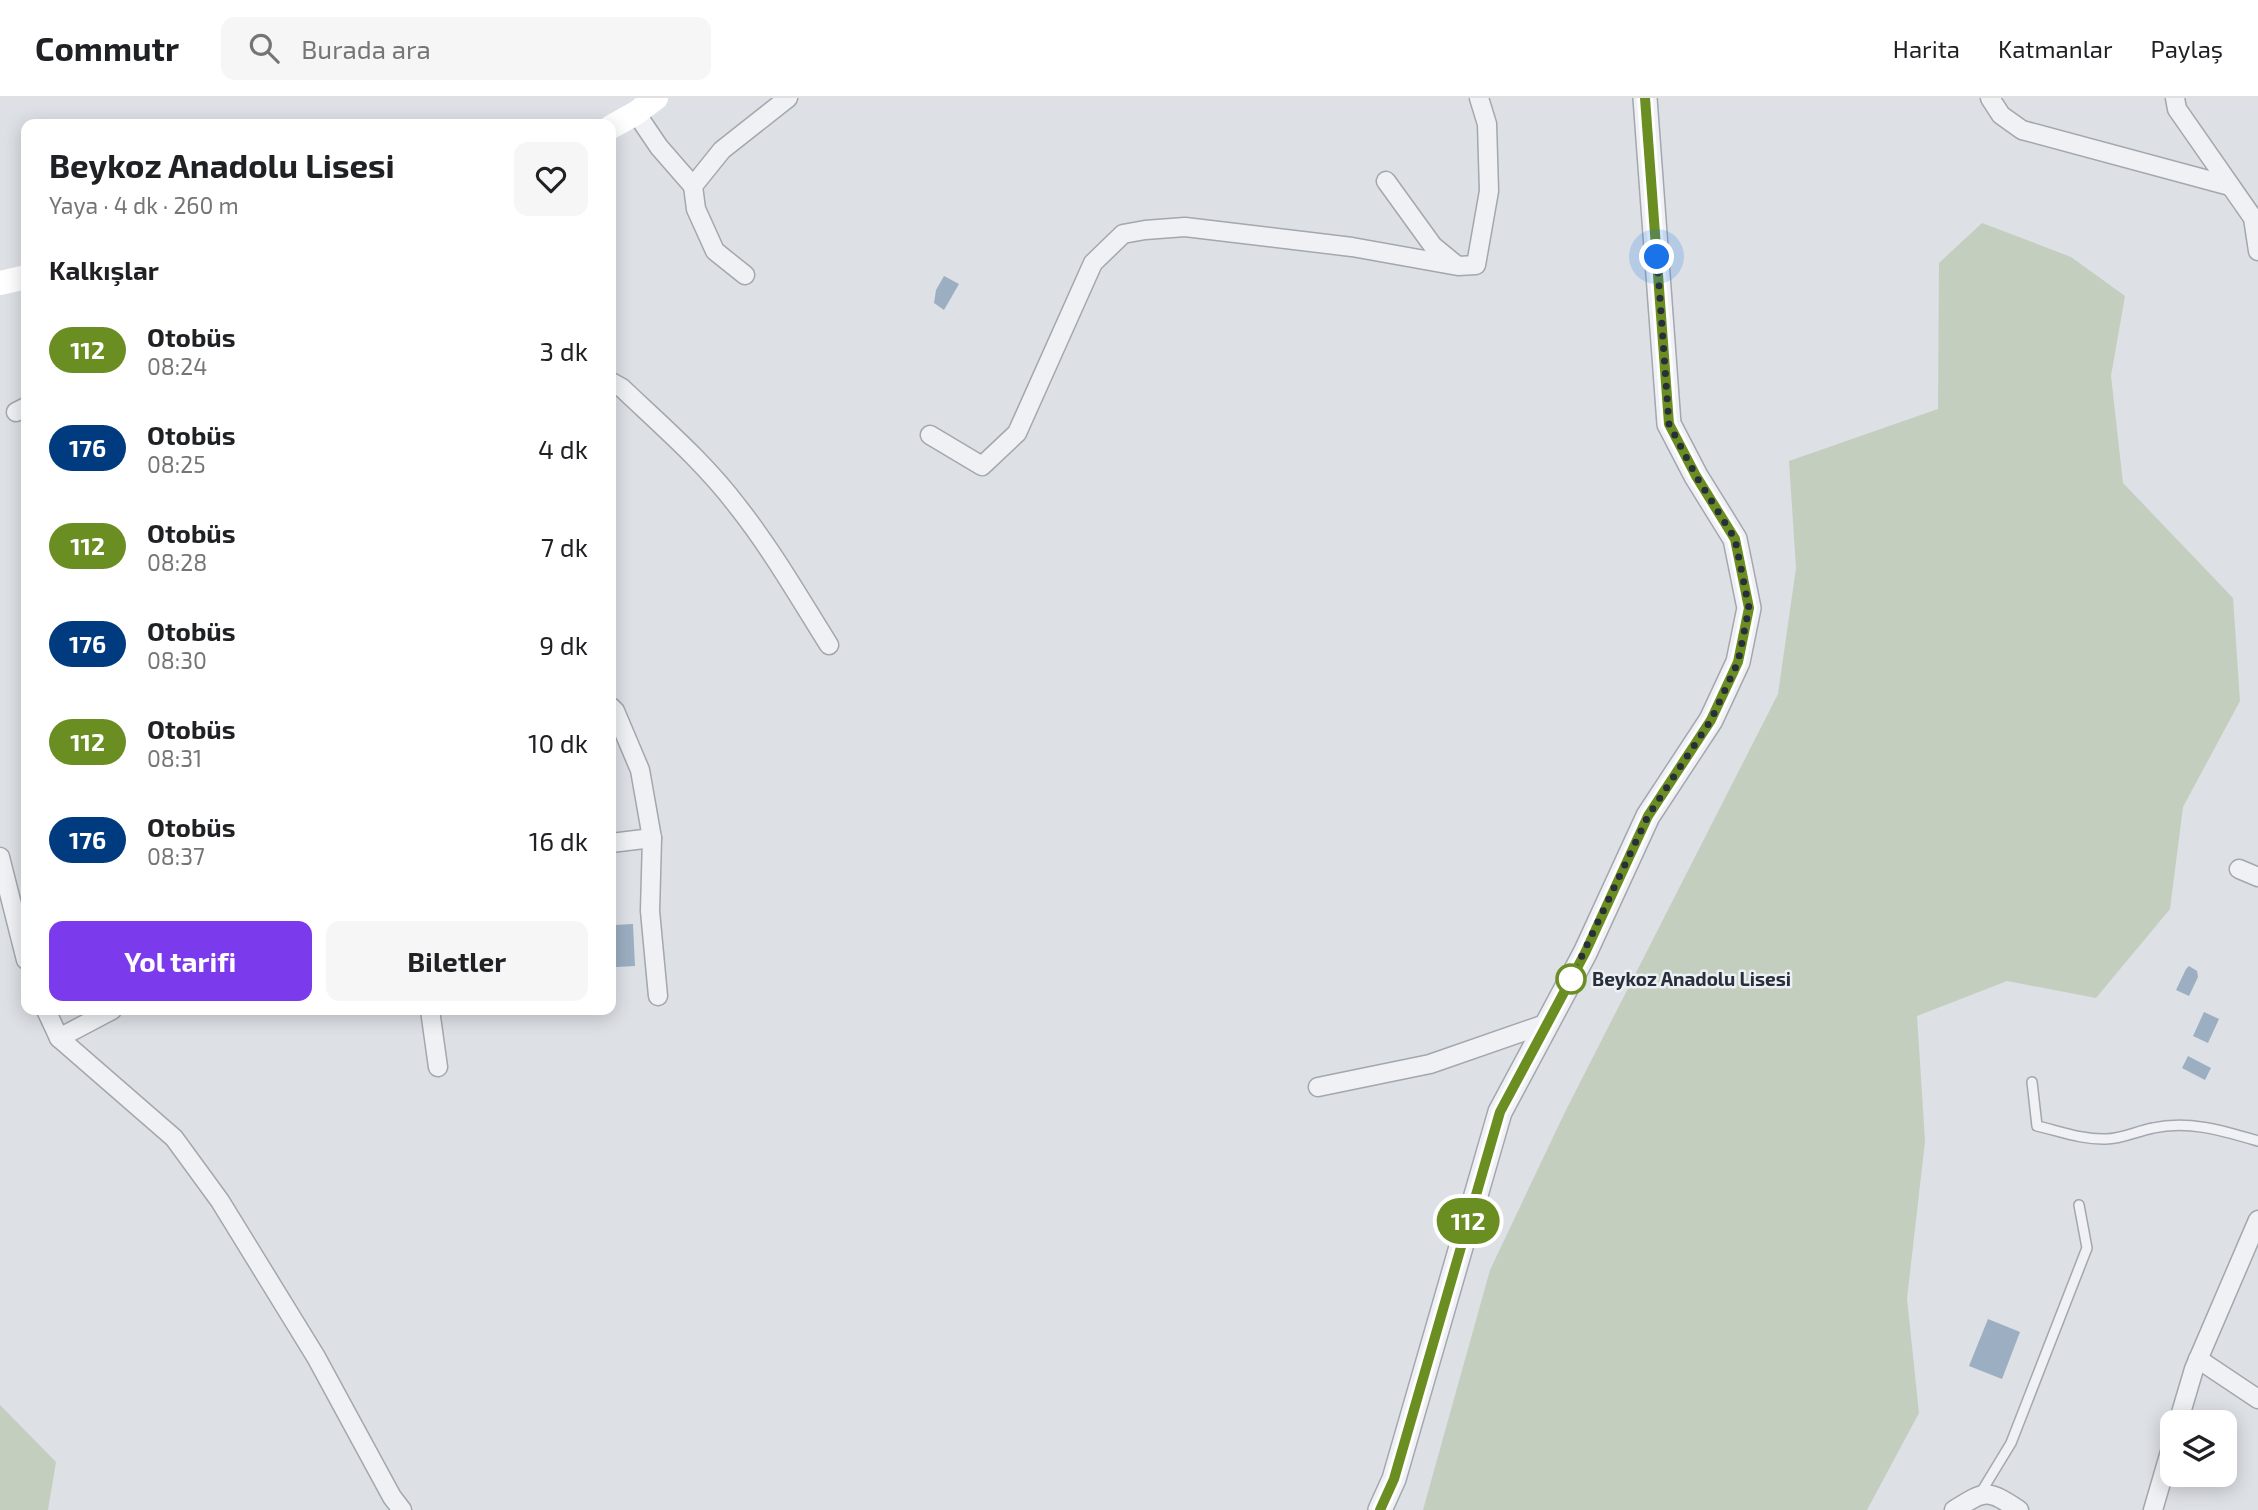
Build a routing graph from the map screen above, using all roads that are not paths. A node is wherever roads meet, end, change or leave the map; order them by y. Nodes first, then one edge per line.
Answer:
1 (656, 98) edge
2 (788, 98) edge
3 (1479, 98) edge
4 (1645, 98) edge
5 (1990, 98) edge
6 (2171, 102) edge
7 (636, 113) junction
8 (616, 124) edge
9 (1386, 181) dead end
10 (2231, 186) junction
11 (693, 187) junction
12 (2258, 251) edge
13 (1458, 266) junction
14 (745, 275) dead end
15 (21, 278) edge
16 (0, 283) edge
17 (616, 385) edge
18 (930, 435) dead end
19 (829, 645) dead end
20 (616, 713) edge
21 (652, 838) junction
22 (616, 843) edge
23 (0, 857) edge
24 (2239, 869) dead end
25 (2258, 877) edge
26 (21, 940) edge
27 (658, 996) dead end
28 (48, 1015) edge
29 (103, 1015) edge
30 (431, 1015) edge
31 (1548, 1023) junction
32 (59, 1038) junction
33 (439, 1067) dead end
34 (2032, 1082) dead end
35 (1318, 1087) dead end
36 (2258, 1141) edge
37 (2078, 1205) dead end
38 (2258, 1220) edge
39 (2198, 1359) junction
40 (2258, 1399) edge
41 (2182, 1410) edge
42 (2160, 1486) edge
43 (1980, 1494) junction
44 (402, 1510) edge
45 (1380, 1510) edge
46 (1954, 1510) edge
47 (2019, 1510) edge
48 (2153, 1510) edge

1 - 7 main road
2 - 11 street
3 - 13 street
4 - 31 street
5 - 10 street
6 - 10 street
7 - 8 main road
7 - 11 street
9 - 13 street
10 - 12 street
11 - 14 street
13 - 18 street
15 - 16 main road
17 - 19 street
20 - 21 street
21 - 22 street
21 - 27 street
23 - 26 street
24 - 25 street
28 - 32 street
29 - 32 street
30 - 33 street
31 - 35 street
31 - 45 street
32 - 44 street
34 - 36 lane
37 - 43 lane
38 - 39 street
39 - 40 street
39 - 41 street
42 - 48 street
43 - 46 street
43 - 47 street

